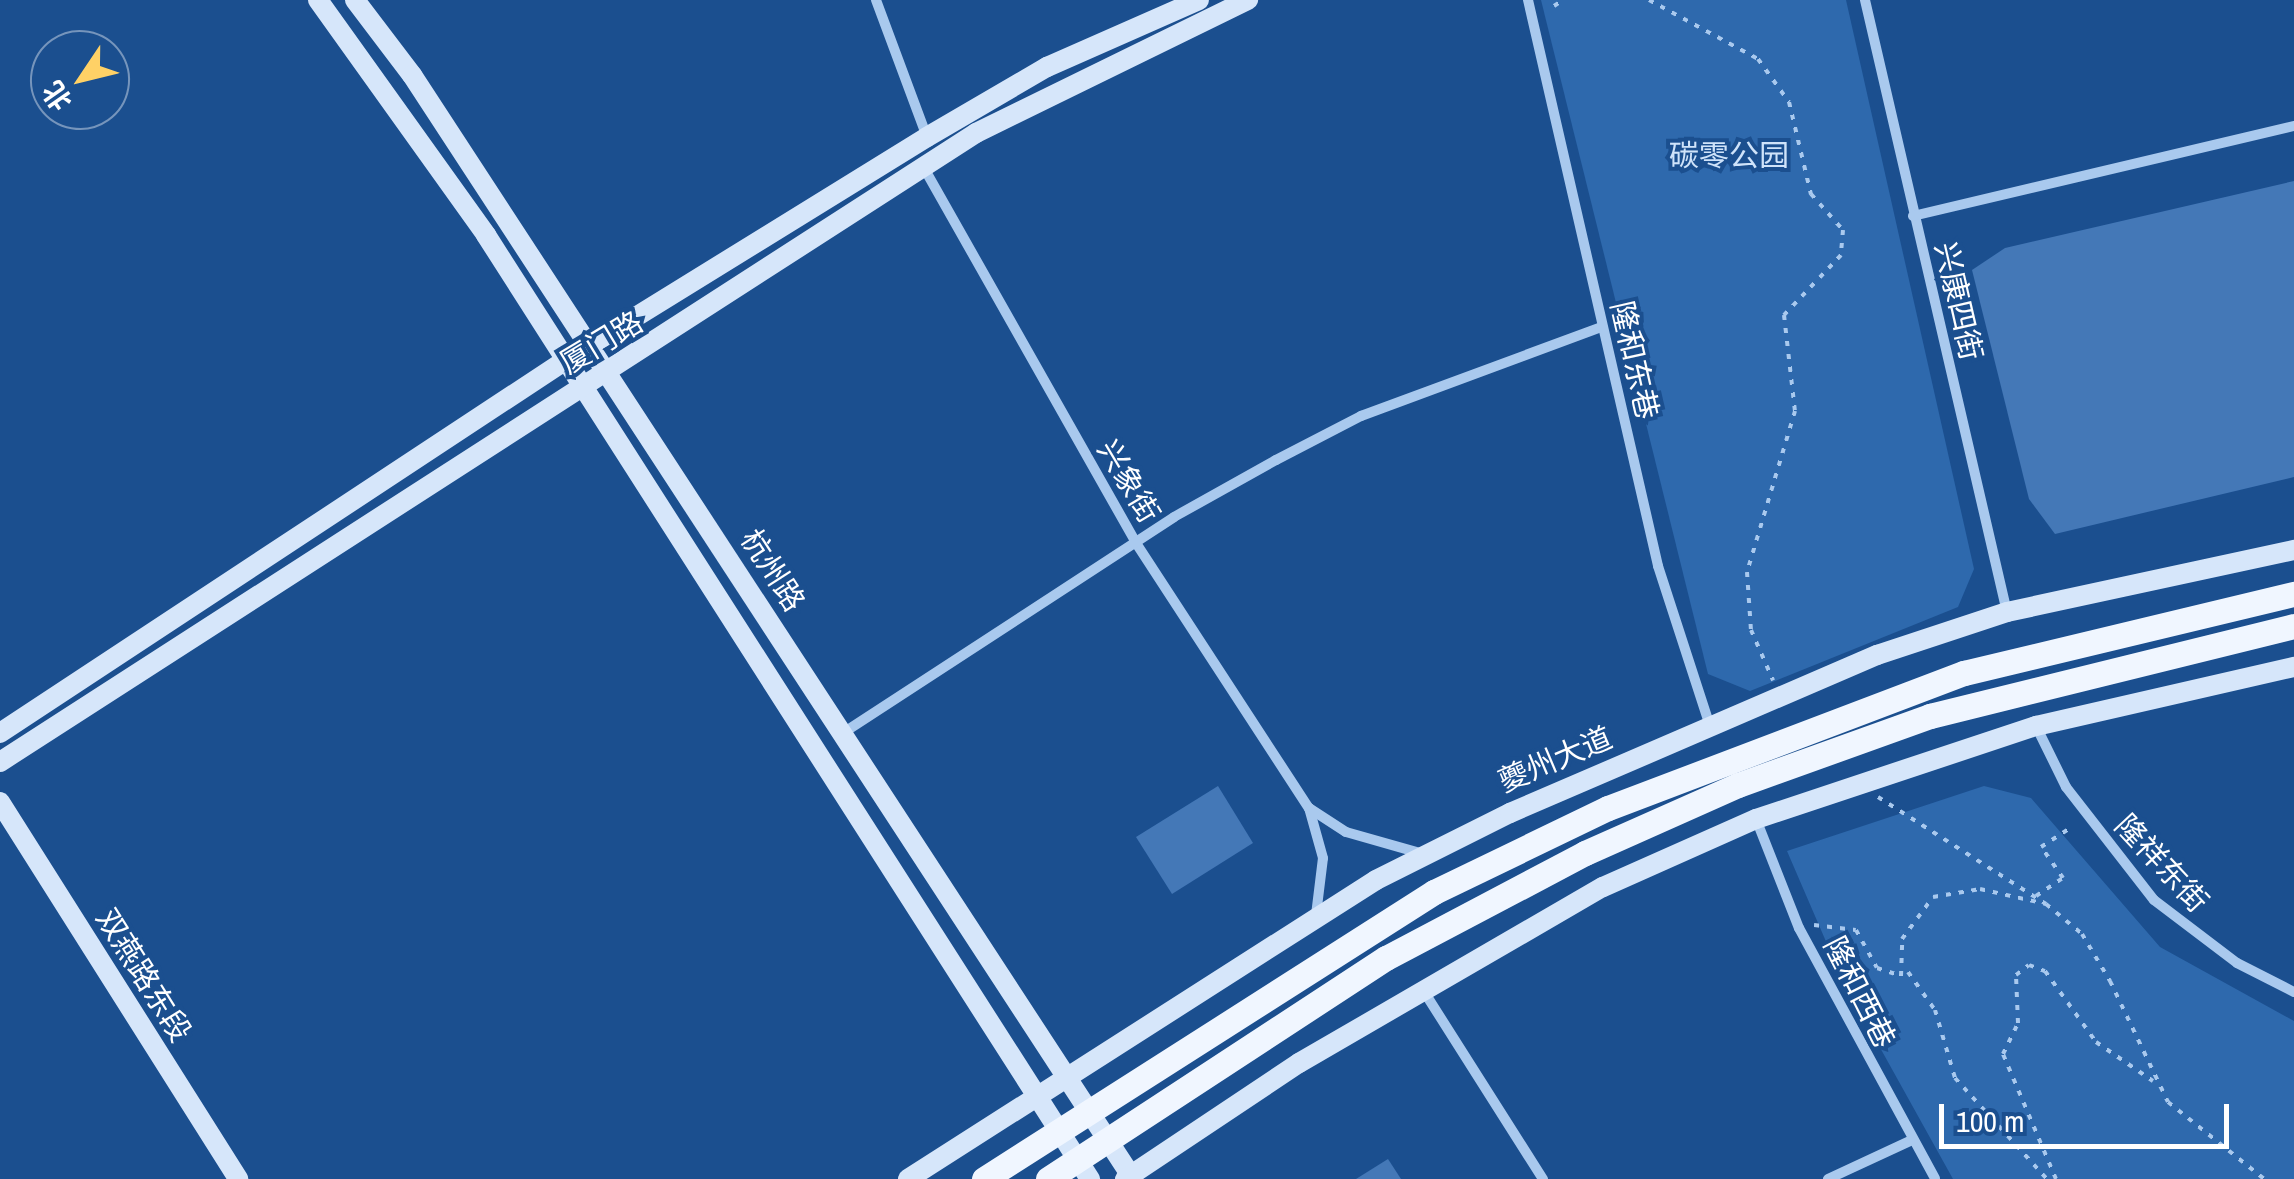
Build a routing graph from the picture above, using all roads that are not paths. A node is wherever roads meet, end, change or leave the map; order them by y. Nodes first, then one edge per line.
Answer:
1 (318, 0) edge
2 (355, 0) edge
3 (876, 0) edge
4 (1199, 0) edge
5 (1248, 0) edge
6 (1528, 0) edge
7 (1865, 0) edge
8 (2294, 126) edge
9 (926, 137) junction
10 (924, 168) junction
11 (1913, 216) junction
12 (1601, 326) junction
13 (590, 345) junction
14 (566, 360) junction
15 (610, 376) junction
16 (583, 387) junction
17 (1136, 543) junction
18 (2294, 550) edge
19 (2294, 594) edge
20 (2008, 612) junction
21 (2294, 626) edge
22 (2294, 668) edge
23 (2036, 726) junction
24 (1710, 727) junction
25 (0, 733) edge
26 (842, 733) junction
27 (0, 762) edge
28 (0, 802) edge
29 (1309, 808) junction
30 (1756, 820) junction
31 (1424, 854) junction
32 (1315, 920) junction
33 (1422, 988) junction
34 (2294, 992) edge
35 (1067, 1077) junction
36 (1037, 1096) junction
37 (1090, 1112) junction
38 (1060, 1132) junction
39 (1108, 1139) junction
40 (1910, 1141) junction
41 (1084, 1169) edge
42 (1129, 1178) edge
43 (238, 1179) edge
44 (908, 1179) edge
45 (984, 1179) edge
46 (1048, 1179) edge
47 (1543, 1179) edge
48 (1828, 1179) edge
49 (1935, 1179) edge

1 - 14 main road, 杭州路
2 - 13 main road, 杭州路
3 - 9 street
4 - 9 main road, 厦门路
5 - 10 main road, 厦门路
6 - 12 street, 隆和东巷
7 - 11 street, 兴康四街
8 - 11 street
9 - 13 main road, 厦门路
10 - 15 main road, 厦门路
10 - 17 street, 兴象街
11 - 20 street, 兴康四街
12 - 17 street
12 - 24 street, 隆和东巷
13 - 14 main road, 厦门路
13 - 15 main road, 杭州路
14 - 16 main road, 杭州路
14 - 25 main road, 厦门路
15 - 16 main road, 厦门路
15 - 26 main road, 杭州路
16 - 27 main road, 厦门路
16 - 36 main road, 杭州路
17 - 26 street
17 - 29 street, 兴象街
18 - 20 main road, 夔州大道
19 - 37 main road
20 - 24 main road, 夔州大道
21 - 39 main road
22 - 23 main road
23 - 30 main road
23 - 34 street, 隆祥东街
24 - 31 main road, 夔州大道
26 - 35 main road, 杭州路
28 - 43 main road, 双燕路东段
29 - 31 street, 兴象街
29 - 32 street, 兴象街
30 - 33 main road
30 - 40 street, 隆和西巷
31 - 32 main road, 夔州大道
32 - 35 main road, 夔州大道
33 - 42 main road
33 - 47 street
35 - 36 main road, 夔州大道
35 - 37 main road, 杭州路
36 - 38 main road, 杭州路
36 - 44 main road, 夔州大道
37 - 38 main road
37 - 39 main road, 杭州路
38 - 41 main road, 杭州路
38 - 45 main road
39 - 41 main road
39 - 42 main road, 杭州路
40 - 48 street
40 - 49 street, 隆和西巷
41 - 46 main road

